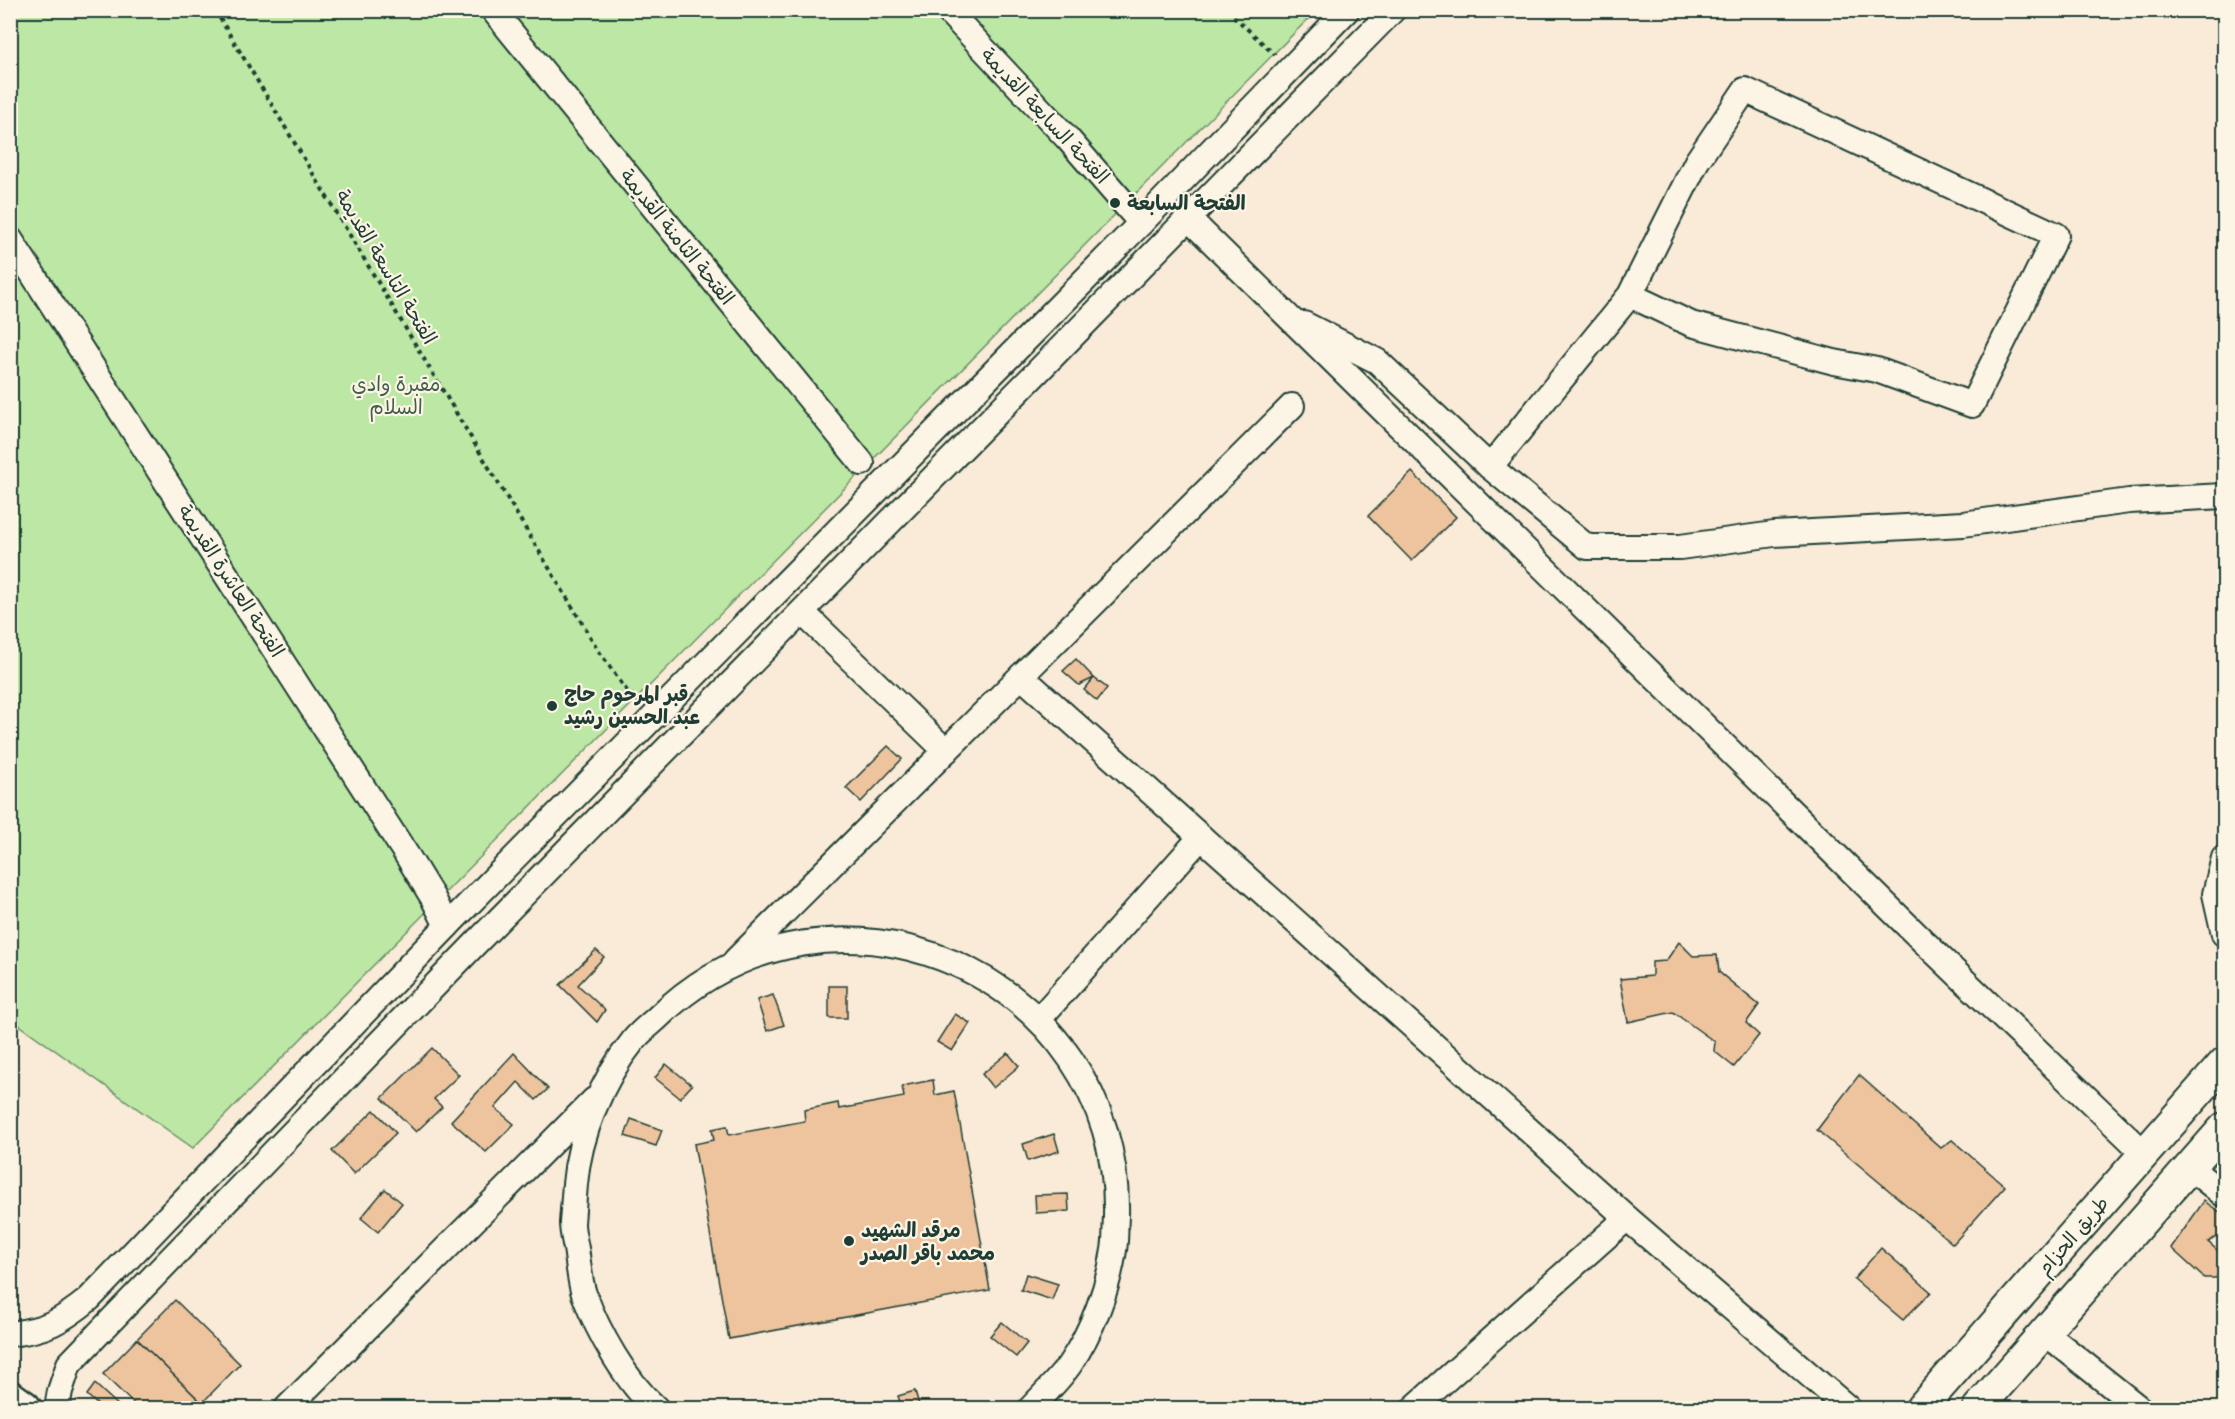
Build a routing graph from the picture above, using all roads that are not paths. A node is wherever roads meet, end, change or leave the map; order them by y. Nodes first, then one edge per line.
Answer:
1 (493, 10) edge
2 (947, 10) edge
3 (1347, 10) edge
4 (1394, 10) edge
5 (1188, 218) junction
6 (1141, 223) junction
7 (10, 238) edge
8 (1630, 295) junction
9 (1283, 313) junction
10 (1292, 406) dead end
11 (862, 463) dead end
12 (1490, 467) junction
13 (2224, 496) edge
14 (802, 612) junction
15 (1021, 676) junction
16 (946, 751) junction
17 (552, 820) junction
18 (1202, 837) junction
19 (572, 846) junction
20 (2224, 858) edge
21 (497, 875) junction
22 (526, 893) junction
23 (447, 926) junction
24 (2224, 934) edge
25 (732, 964) junction
26 (1039, 1019) junction
27 (2224, 1063) edge
28 (598, 1096) junction
29 (2224, 1128) edge
30 (2145, 1154) junction
31 (2189, 1167) junction
32 (2224, 1195) edge
33 (1627, 1218) junction
34 (2044, 1332) junction
35 (10, 1334) edge
36 (10, 1398) edge
37 (653, 1407) edge
38 (24, 1408) edge
39 (57, 1408) edge
40 (287, 1408) edge
41 (1031, 1408) edge
42 (1414, 1408) edge
43 (1848, 1408) edge
44 (1921, 1408) edge
45 (1978, 1408) edge
46 (2139, 1408) edge

1 - 11 street, الفتحة الثامنة القديمة
2 - 6 street, الفتحة السابعة القديمة
3 - 6 street
4 - 5 street
5 - 9 street
5 - 14 street
6 - 17 street
7 - 23 street, الفتحة العاشرة القديمة
8 - 8 street
8 - 12 street
9 - 12 street
9 - 30 street
10 - 15 street
12 - 13 street
14 - 16 street
14 - 19 street
15 - 16 street
15 - 18 street
16 - 25 street
17 - 19 street
17 - 21 street
18 - 26 street
18 - 33 street
19 - 22 street
20 - 24 street
21 - 22 street
21 - 23 street
22 - 39 street
23 - 35 street
25 - 26 street
25 - 28 street
26 - 41 street
27 - 30 main road, طريق الحزام
28 - 37 street
28 - 40 street
29 - 31 main road
30 - 44 main road, طريق الحزام
31 - 32 street
31 - 34 main road
33 - 42 street
33 - 43 street
34 - 45 main road
34 - 46 street
36 - 38 highway

